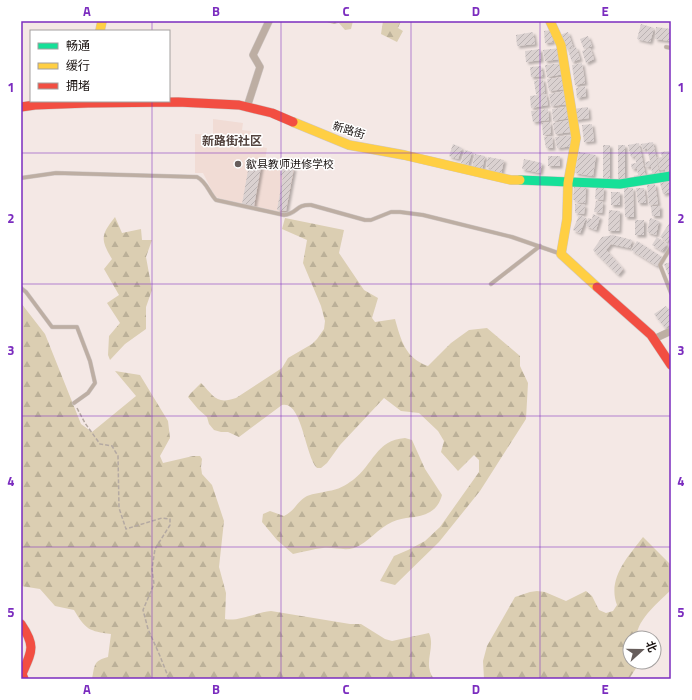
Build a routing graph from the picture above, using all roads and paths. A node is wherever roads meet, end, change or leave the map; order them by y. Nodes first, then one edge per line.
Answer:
1 (269, 21) edge
2 (550, 21) edge
3 (666, 47) dead end
4 (671, 48) edge
5 (88, 102) edge
6 (21, 107) edge
7 (247, 107) junction
8 (671, 176) edge
9 (21, 178) edge
10 (568, 183) junction
11 (540, 246) junction
12 (671, 247) edge
13 (561, 254) junction
14 (491, 284) dead end
15 (21, 288) edge
16 (671, 294) edge
17 (671, 332) edge
18 (654, 339) junction
19 (671, 365) edge
20 (74, 403) joint
21 (21, 624) edge
22 (24, 679) edge
23 (169, 679) edge

1 - 7 street
2 - 10 street
3 - 4 lane
5 - 6 street, 新路街
5 - 7 street, 新路街
7 - 10 street, 新路街
8 - 10 street, 新路街
9 - 11 lane
10 - 13 street
11 - 13 lane
11 - 14 lane
12 - 16 lane
13 - 18 street
15 - 20 lane
17 - 18 street
18 - 19 street
20 - 23 path
21 - 22 street

